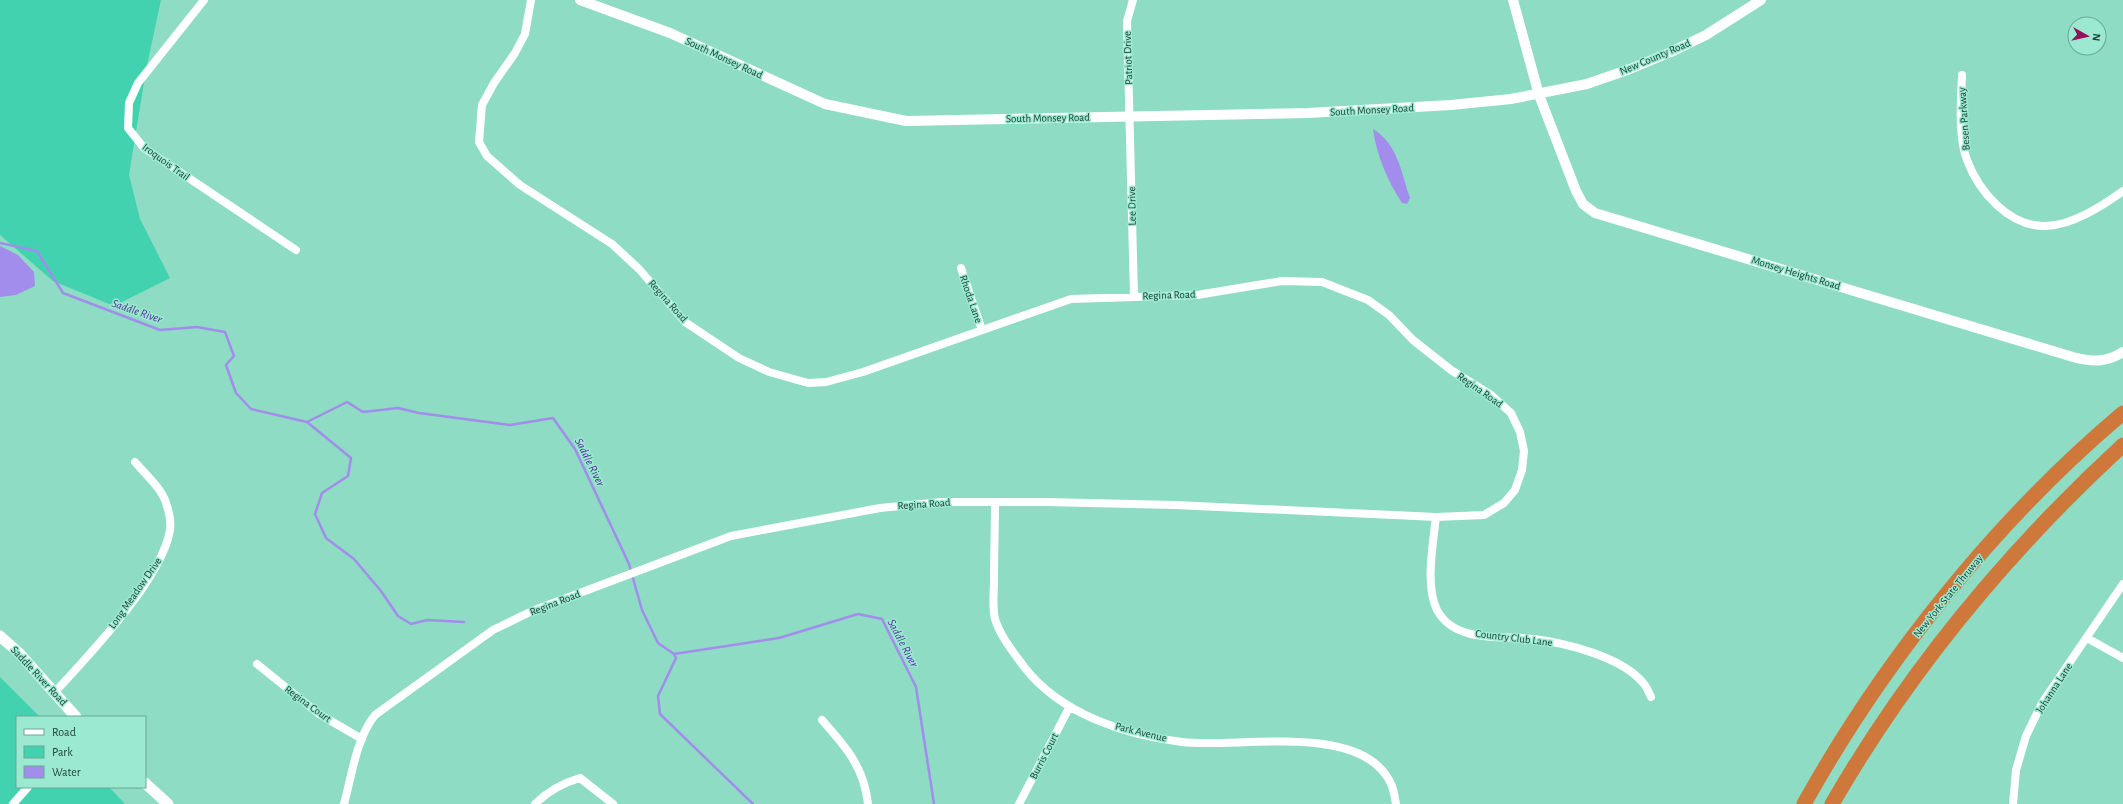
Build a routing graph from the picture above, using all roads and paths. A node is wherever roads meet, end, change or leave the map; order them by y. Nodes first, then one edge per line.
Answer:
1 (204, 0) edge
2 (530, 0) edge
3 (580, 0) edge
4 (1133, 0) edge
5 (1513, 0) edge
6 (1761, 0) edge
7 (1962, 75) dead end
8 (1539, 94) junction
9 (1130, 116) junction
10 (2123, 191) edge
11 (296, 250) dead end
12 (960, 268) dead end
13 (1134, 296) junction
14 (982, 330) junction
15 (2123, 352) edge
16 (2123, 413) edge
17 (2123, 445) edge
18 (135, 462) dead end
19 (995, 502) junction
20 (1436, 517) junction
21 (2123, 584) edge
22 (0, 636) edge
23 (2086, 638) junction
24 (2123, 658) edge
25 (257, 664) dead end
26 (55, 692) junction
27 (1651, 697) dead end
28 (1069, 708) junction
29 (75, 716) edge
30 (822, 720) dead end
31 (362, 739) junction
32 (146, 784) edge
33 (27, 788) edge
34 (1806, 801) edge
35 (13, 804) edge
36 (168, 804) edge
37 (344, 804) edge
38 (535, 804) edge
39 (613, 804) edge
40 (868, 804) edge
41 (1019, 804) edge
42 (1396, 804) edge
43 (1832, 804) edge
44 (2013, 804) edge

1 - 11 street, Iroquois Trail
2 - 14 street, Regina Road
3 - 9 street, South Monsey Road
4 - 9 street, Patriot Drive
5 - 8 street, Monsey Heights Road
6 - 8 street, New County Road
7 - 10 street, Besen Parkway
8 - 9 street, South Monsey Road
8 - 15 street, Monsey Heights Road
9 - 13 street, Lee Drive
12 - 14 street, Rhoda Lane
13 - 14 street, Regina Road
13 - 20 street, Regina Road
16 - 34 highway, New York State Thruway
17 - 43 highway, New York State Thruway
18 - 26 street, Long Meadow Drive
19 - 20 street, Regina Road
19 - 28 street, Park Avenue
19 - 31 street, Regina Road
20 - 27 street, Country Club Lane
21 - 23 street, Johanna Lane
22 - 26 main road, Saddle River Road
23 - 24 street
23 - 44 street, Johanna Lane
25 - 31 street, Regina Court
26 - 29 main road, Saddle River Road
28 - 41 street, Burris Court
28 - 42 street, Park Avenue
30 - 40 street
31 - 37 street, Regina Road
32 - 36 main road
33 - 35 street
38 - 39 street

